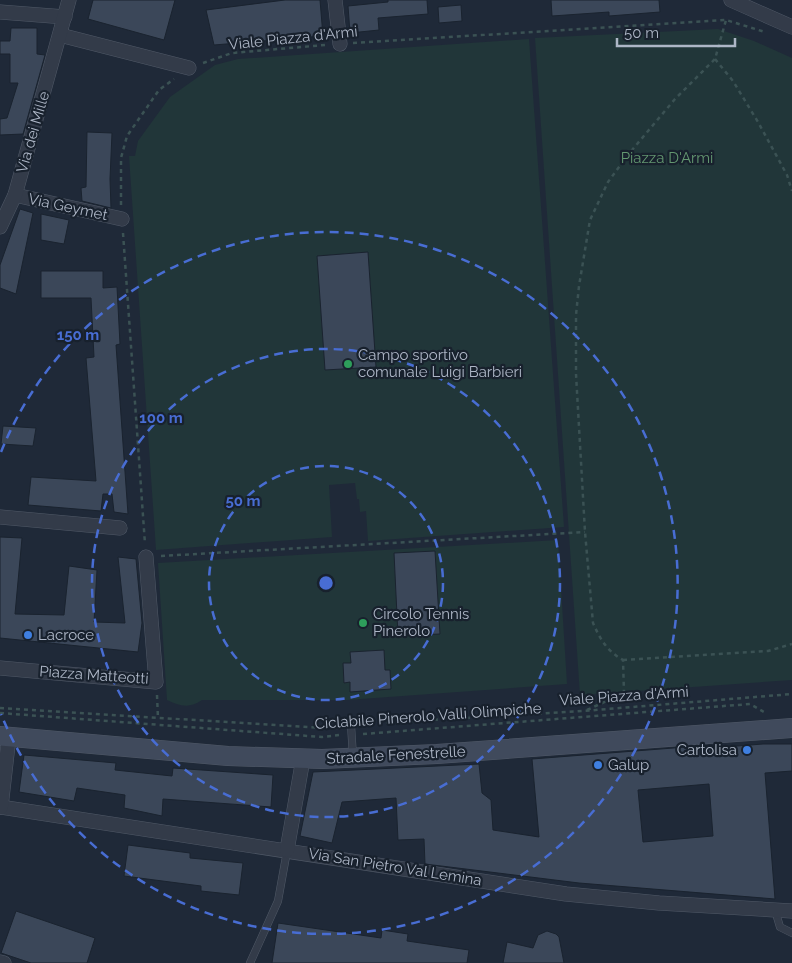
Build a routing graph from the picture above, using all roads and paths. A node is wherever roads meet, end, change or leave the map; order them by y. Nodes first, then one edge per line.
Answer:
1 (69, 0) edge
2 (335, 0) edge
3 (731, 0) edge
4 (0, 12) edge
5 (65, 16) junction
6 (726, 20) junction
7 (792, 27) edge
8 (765, 32) dead end
9 (60, 35) junction
10 (340, 44) junction
11 (715, 60) junction
12 (189, 68) junction
13 (792, 191) edge
14 (15, 195) junction
15 (122, 219) junction
16 (0, 228) edge
17 (0, 518) edge
18 (120, 528) dead end
19 (585, 532) junction
20 (146, 557) junction
21 (792, 644) edge
22 (623, 660) junction
23 (0, 668) edge
24 (156, 682) junction
25 (792, 694) edge
26 (0, 708) edge
27 (583, 711) junction
28 (765, 712) dead end
29 (0, 713) edge
30 (158, 719) junction
31 (351, 725) junction
32 (792, 728) edge
33 (352, 734) junction
34 (4, 736) edge
35 (353, 758) junction
36 (303, 759) junction
37 (0, 807) edge
38 (287, 850) junction
39 (775, 910) junction
40 (792, 911) edge
41 (792, 933) edge
42 (0, 962) edge
43 (4, 963) edge
44 (250, 963) edge

1 - 5 street, Via dei Mille
2 - 10 street
3 - 7 street
4 - 5 street
5 - 9 street, Via dei Mille
6 - 8 path, Viale Piazza d'Armi
6 - 10 path, Viale Piazza d'Armi
6 - 11 path
9 - 12 street
9 - 14 street, Via dei Mille
10 - 12 path, Viale Piazza d'Armi
11 - 13 path
11 - 19 path
12 - 15 path, Viale Piazza d'Armi
14 - 15 street, Via Geymet
14 - 16 street, Via dei Mille
15 - 20 path, Viale Piazza d'Armi
17 - 18 street
19 - 20 path
19 - 22 path
20 - 24 street, Piazza Matteotti
21 - 22 path
22 - 27 path
23 - 24 street, Piazza Matteotti
24 - 30 path
25 - 27 path, Viale Piazza d'Armi
26 - 30 path, Viale Piazza d'Armi
27 - 31 path, Viale Piazza d'Armi
28 - 33 path, Ciclabile Pinerolo Valli Olimpiche
29 - 33 path, Ciclabile Pinerolo Valli Olimpiche
30 - 31 path, Viale Piazza d'Armi
31 - 33 lane
32 - 35 main road, Stradale Fenestrelle
33 - 35 lane
34 - 36 main road, Stradale Fenestrelle
34 - 37 street
35 - 36 main road, Stradale Fenestrelle
36 - 38 street
37 - 38 street, Via San Pietro Val Lemina
38 - 39 street, Via San Pietro Val Lemina
38 - 44 lane
39 - 40 street, Via San Pietro Val Lemina
39 - 41 lane
42 - 43 street

